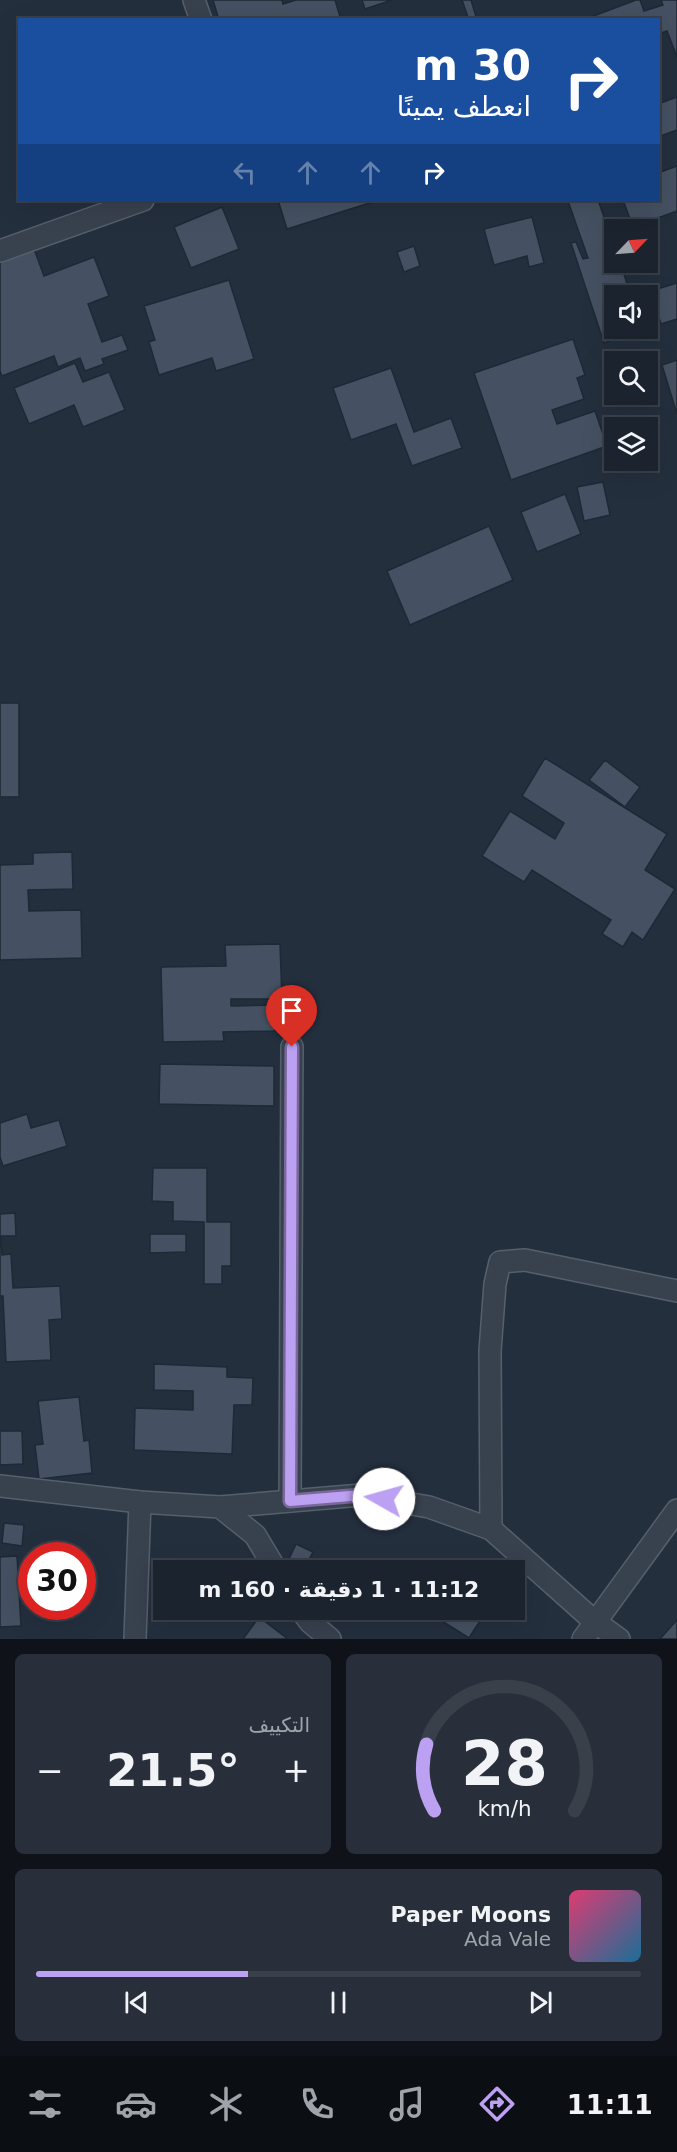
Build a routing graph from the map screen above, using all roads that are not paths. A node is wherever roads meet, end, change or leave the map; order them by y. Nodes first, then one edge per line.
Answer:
1 (194, 0) edge
2 (200, 18) edge
3 (140, 201) edge
4 (0, 251) edge
5 (292, 1047) dead end
6 (677, 1291) edge
7 (0, 1486) edge
8 (290, 1501) junction
9 (140, 1502) junction
10 (220, 1508) junction
11 (677, 1510) edge
12 (491, 1529) junction
13 (270, 1560) edge
14 (308, 1620) edge
15 (594, 1621) junction
16 (135, 1639) edge
17 (330, 1639) edge
18 (583, 1639) edge
19 (619, 1639) edge

1 - 2 street
3 - 4 street
5 - 8 street
6 - 12 street
7 - 9 street
8 - 10 street
8 - 12 street
9 - 10 street
9 - 16 street
10 - 13 street
11 - 15 street
12 - 15 street
14 - 17 street
15 - 18 street
15 - 19 street

